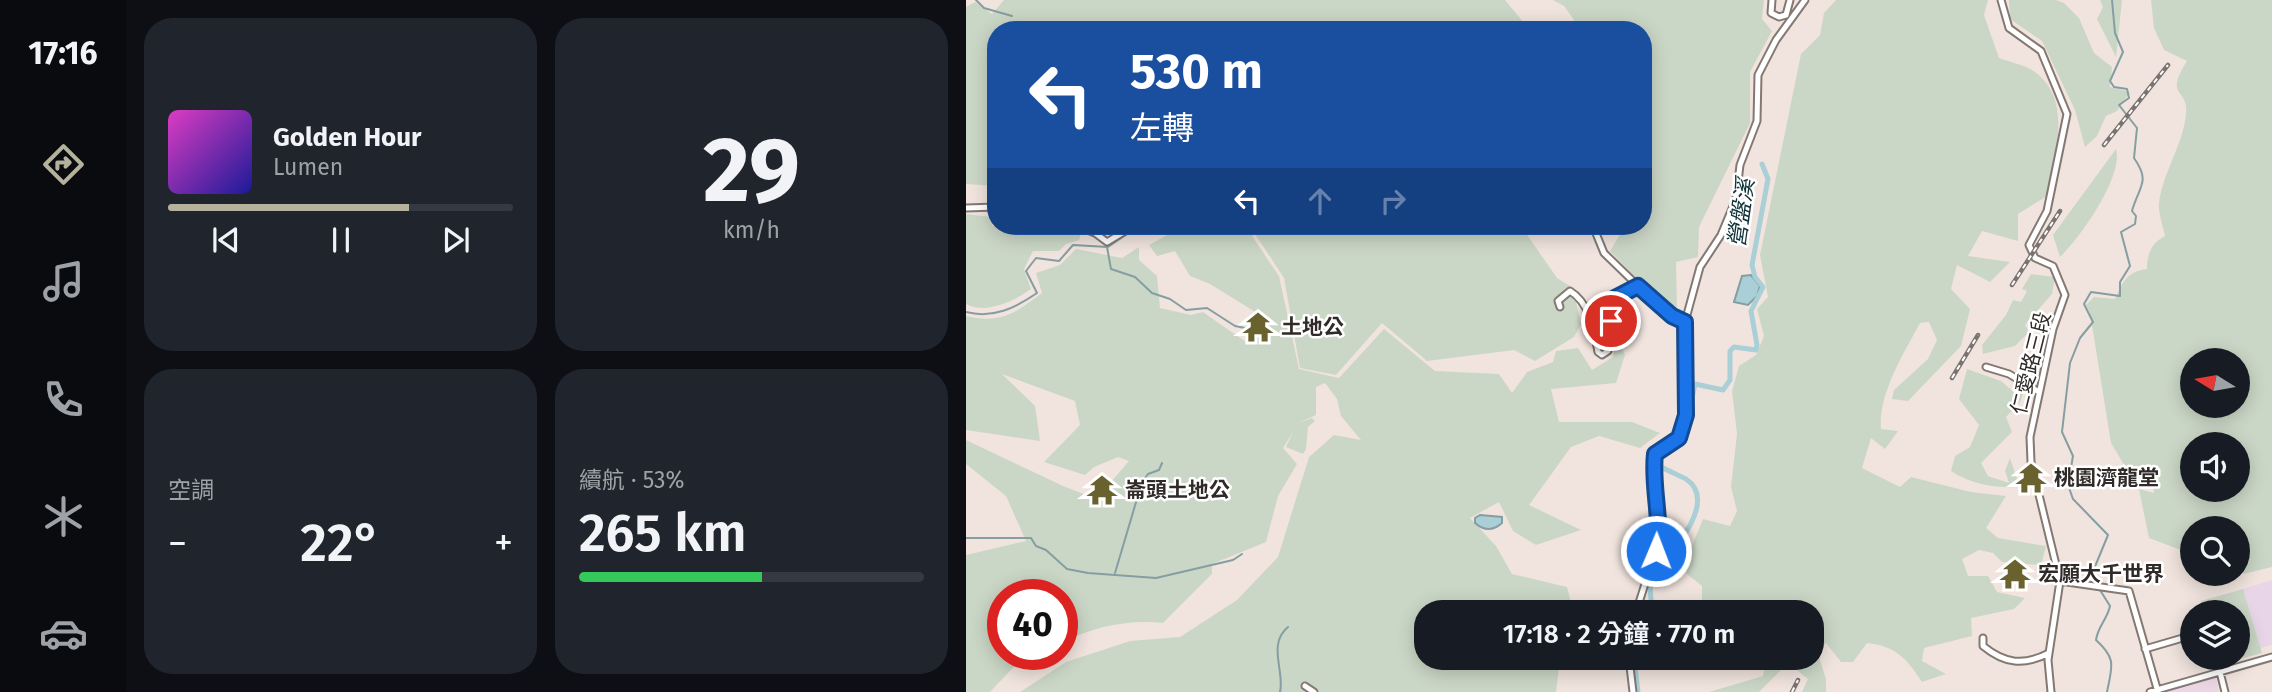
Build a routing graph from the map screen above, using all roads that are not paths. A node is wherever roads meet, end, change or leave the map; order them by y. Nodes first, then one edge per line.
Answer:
1 (1772, 0) edge
2 (1790, 0) edge
3 (1805, 0) edge
4 (2001, 0) edge
5 (987, 207) edge
6 (966, 208) edge
7 (1098, 235) edge
8 (1119, 235) edge
9 (1597, 235) edge
10 (1638, 286) junction
11 (1560, 307) dead end
12 (1685, 322) junction
13 (1986, 367) dead end
14 (2039, 392) junction
15 (2060, 581) junction
16 (1640, 600) edge
17 (1983, 638) dead end
18 (2180, 639) edge
19 (2145, 649) junction
20 (2049, 653) junction
21 (2272, 657) edge
22 (1630, 670) edge
23 (2220, 672) junction
24 (1305, 685) dead end
25 (2157, 691) edge
26 (1314, 692) edge
27 (1633, 692) edge
28 (2051, 692) edge
29 (2150, 692) edge
30 (2225, 692) edge

1 - 2 street
3 - 12 street
4 - 14 street, 仁愛路三段
5 - 6 street
7 - 8 street
9 - 10 street
10 - 11 street
10 - 12 street
12 - 16 street
13 - 14 street
14 - 15 street, 仁愛路三段
15 - 19 street
15 - 20 street, 仁愛路三段
17 - 20 street
18 - 19 street
19 - 25 street
20 - 28 street, 仁愛路三段
21 - 23 street
22 - 27 street
23 - 25 street
23 - 30 street
24 - 26 street
25 - 29 street

